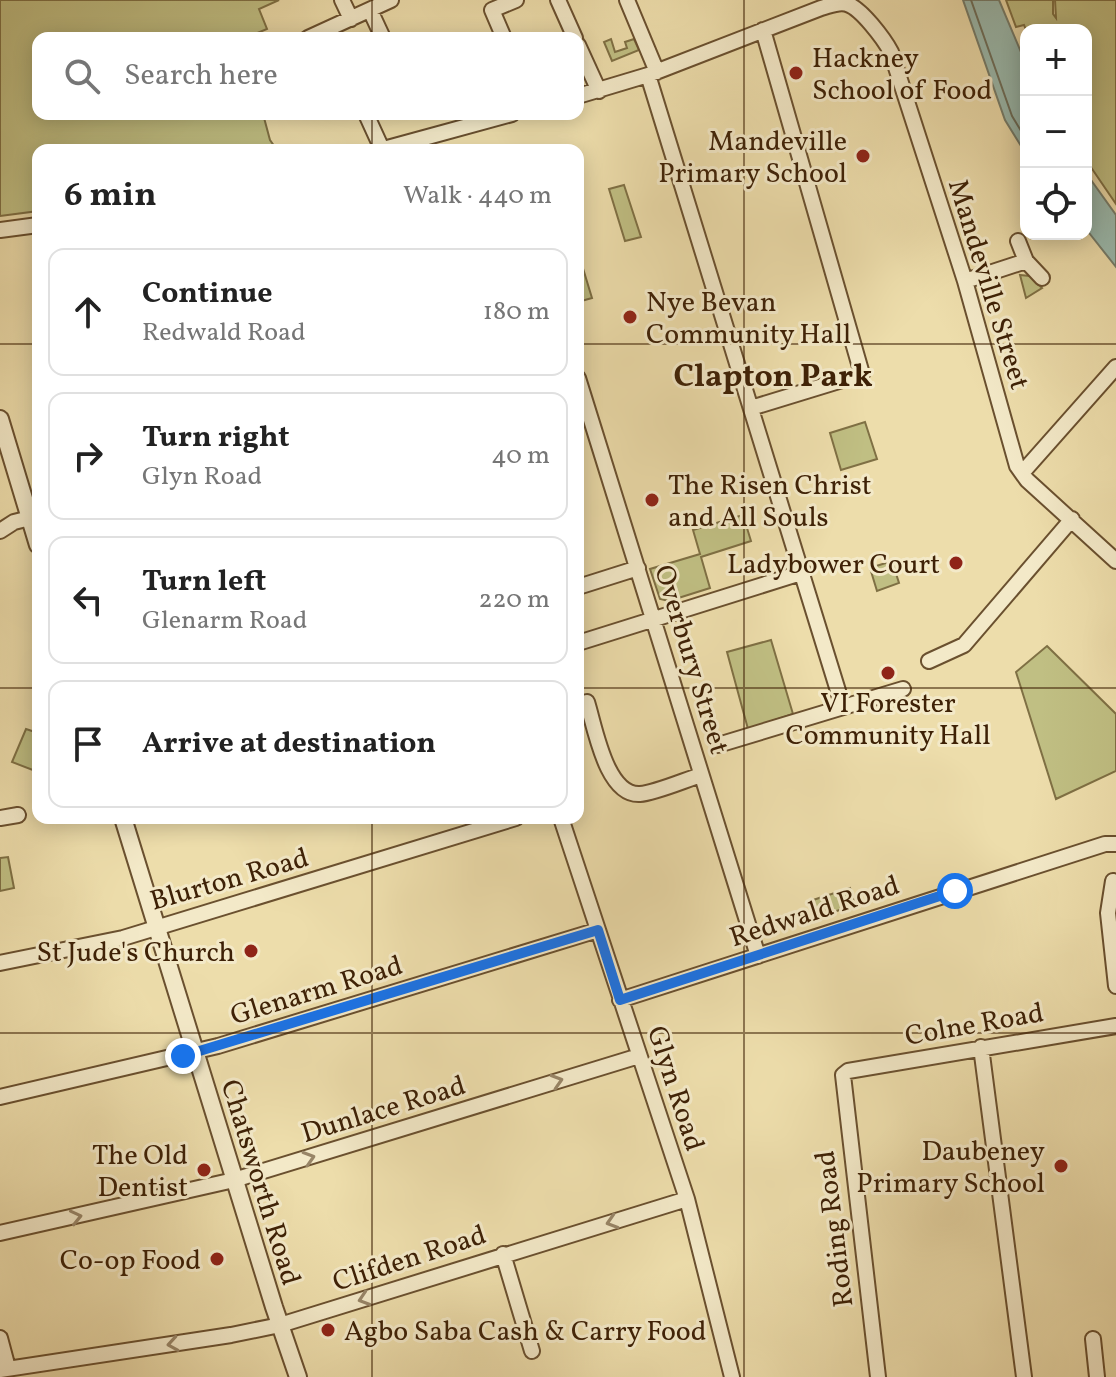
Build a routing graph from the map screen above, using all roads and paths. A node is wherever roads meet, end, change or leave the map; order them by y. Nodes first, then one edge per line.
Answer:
1 (342, 0) edge
2 (391, 0) edge
3 (516, 0) edge
4 (558, 0) edge
5 (627, 0) edge
6 (370, 10) junction
7 (351, 19) junction
8 (763, 30) junction
9 (331, 32) edge
10 (380, 32) edge
11 (501, 32) edge
12 (572, 32) edge
13 (584, 58) edge
14 (653, 74) junction
15 (599, 91) junction
16 (584, 95) edge
17 (368, 120) edge
18 (490, 120) edge
19 (378, 144) edge
20 (403, 144) edge
21 (32, 226) edge
22 (0, 230) edge
23 (1018, 241) dead end
24 (1026, 261) junction
25 (1042, 278) dead end
26 (965, 281) junction
27 (1116, 367) edge
28 (584, 397) edge
29 (751, 408) junction
30 (0, 419) edge
31 (1022, 473) junction
32 (32, 511) edge
33 (32, 518) edge
34 (1072, 519) junction
35 (0, 531) edge
36 (1114, 556) edge
37 (638, 568) junction
38 (804, 572) junction
39 (584, 585) edge
40 (654, 619) junction
41 (584, 641) edge
42 (929, 661) dead end
43 (903, 689) dead end
44 (587, 702) dead end
45 (843, 707) junction
46 (718, 745) dead end
47 (701, 775) junction
48 (18, 815) dead end
49 (0, 816) edge
50 (125, 824) edge
51 (496, 824) edge
52 (563, 824) edge
53 (1116, 844) edge
54 (1113, 881) dead end
55 (156, 927) junction
56 (598, 930) junction
57 (758, 956) junction
58 (0, 963) edge
59 (1116, 986) edge
60 (620, 1000) junction
61 (1116, 1026) edge
62 (981, 1047) junction
63 (196, 1052) junction
64 (639, 1056) junction
65 (843, 1075) joint
66 (0, 1097) edge
67 (234, 1180) junction
68 (687, 1199) junction
69 (0, 1233) edge
70 (503, 1254) junction
71 (280, 1325) junction
72 (0, 1338) edge
73 (1093, 1339) dead end
74 (532, 1351) dead end
75 (4, 1369) edge
76 (298, 1377) edge
77 (732, 1377) edge
78 (878, 1377) edge
79 (1024, 1377) edge
80 (1097, 1377) edge

1 - 7 street
2 - 6 street
3 - 11 street
4 - 12 street
5 - 14 street
6 - 7 street
6 - 10 street
7 - 9 street
8 - 14 street
8 - 26 street, Mandeville Street
8 - 29 street
13 - 15 street
14 - 15 street
14 - 29 street
15 - 16 street
17 - 19 street
18 - 20 street
21 - 22 street
23 - 24 street
24 - 25 street
24 - 26 street
26 - 31 street, Mandeville Street
27 - 31 street
28 - 37 street, Overbury Street
29 - 38 street
30 - 32 street
31 - 34 street, Mandeville Street
33 - 35 street
34 - 36 street, Mandeville Street
34 - 42 street
37 - 39 street
37 - 40 street, Overbury Street
38 - 40 street
38 - 45 street
40 - 41 street
40 - 47 street, Overbury Street
43 - 45 street
44 - 47 street
45 - 46 street
47 - 57 street, Overbury Street
48 - 49 street
50 - 55 street, Chatsworth Road
51 - 55 street, Blurton Road
52 - 56 street, Glyn Road
53 - 57 street, Redwald Road
54 - 59 street
55 - 58 street, Blurton Road
55 - 63 street, Chatsworth Road
56 - 60 street, Glyn Road
56 - 63 street, Glenarm Road
57 - 60 street, Redwald Road
60 - 64 street, Glyn Road
61 - 62 street, Colne Road
62 - 65 street, Colne Road
62 - 79 street
63 - 66 street, Glenarm Road
63 - 67 street, Chatsworth Road
67 -> 64 street, Dunlace Road
64 - 68 street, Glyn Road
65 - 78 street, Roding Road
69 -> 67 street, Dunlace Road
67 - 71 street, Chatsworth Road
68 -> 70 street, Clifden Road
68 - 77 street, Glyn Road
70 -> 71 street, Clifden Road
70 - 74 street
71 -> 75 street, Clifden Road
71 - 76 street, Chatsworth Road
72 - 75 street
73 - 80 street

